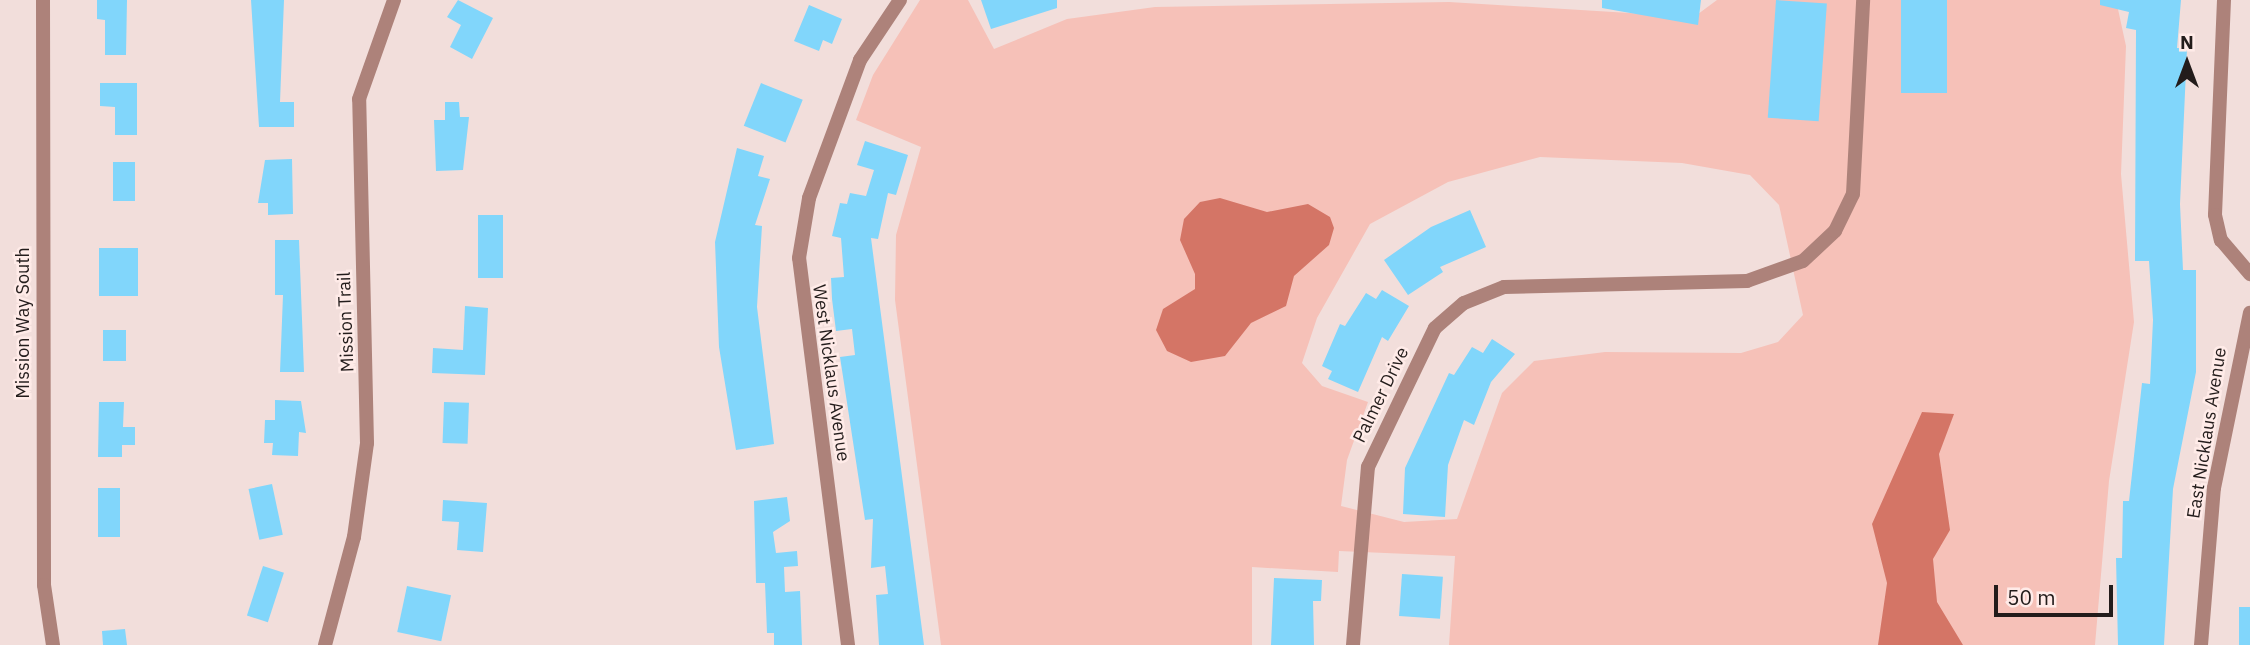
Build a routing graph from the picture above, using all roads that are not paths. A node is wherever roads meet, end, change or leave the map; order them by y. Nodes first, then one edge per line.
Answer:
1 (43, 0) edge
2 (900, 0) edge
3 (1863, 0) edge
4 (2224, 0) edge
5 (389, 2) edge
6 (2250, 274) edge
7 (2250, 313) edge
8 (53, 645) edge
9 (324, 645) edge
10 (848, 645) edge
11 (1353, 645) edge
12 (2201, 645) edge

1 - 8 street, Mission Way South
2 - 10 street, West Nicklaus Avenue
3 - 11 street, Palmer Drive
4 - 6 street
5 - 9 street, Mission Trail
7 - 12 street, East Nicklaus Avenue

